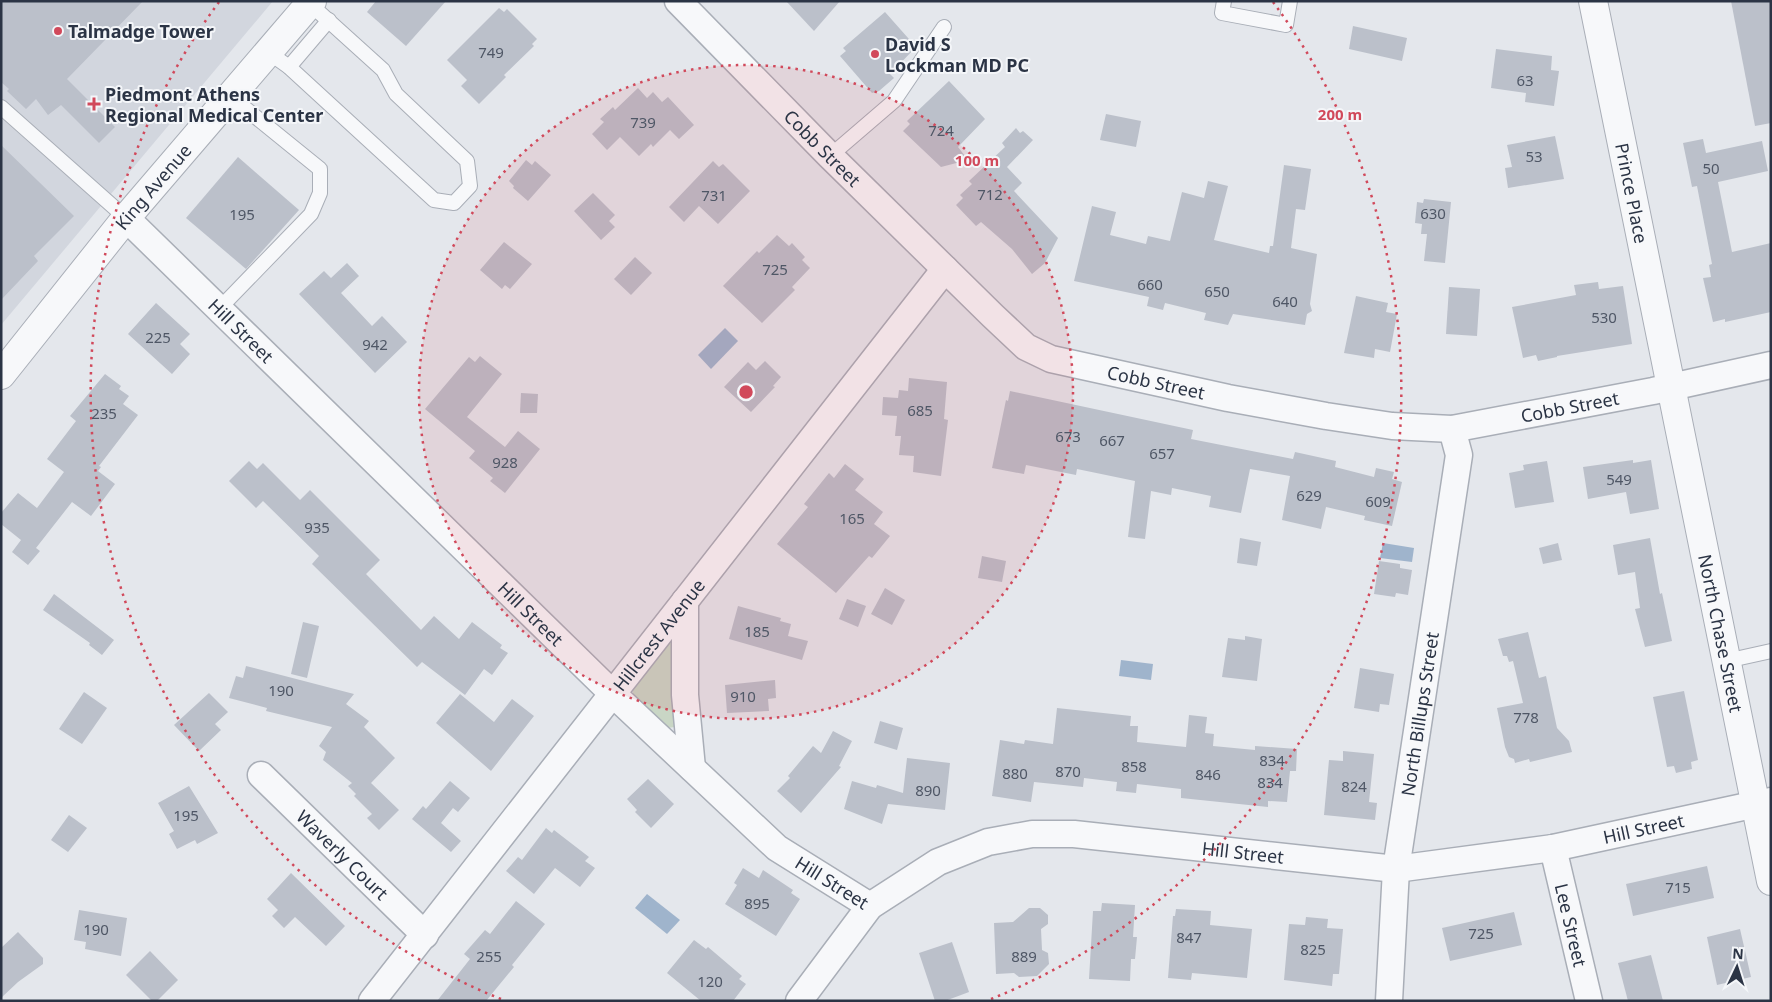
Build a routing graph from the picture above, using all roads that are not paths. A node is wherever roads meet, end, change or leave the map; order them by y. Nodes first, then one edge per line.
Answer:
1 (678, 1) edge
2 (1224, 1) edge
3 (1290, 1) edge
4 (1593, 1) edge
5 (317, 8) edge
6 (944, 27) dead end
7 (278, 60) junction
8 (230, 96) junction
9 (1, 107) edge
10 (830, 156) junction
11 (126, 218) junction
12 (945, 270) junction
13 (219, 309) junction
14 (1771, 365) edge
15 (1, 375) edge
16 (1672, 386) junction
17 (1452, 429) junction
18 (685, 601) junction
19 (1771, 650) edge
20 (1726, 661) junction
21 (612, 694) junction
22 (692, 768) junction
23 (261, 775) dead end
24 (1763, 803) edge
25 (1553, 848) junction
26 (1396, 869) junction
27 (1771, 881) edge
28 (870, 906) junction
29 (425, 935) junction
30 (372, 1001) edge
31 (799, 1001) edge
32 (1388, 1001) edge
33 (1589, 1001) edge

1 - 10 street, Cobb Street
2 - 3 lane
4 - 16 street, Prince Place
5 - 7 street, King Avenue
5 - 7 lane
6 - 10 lane
7 - 8 street, King Avenue
8 - 11 street, King Avenue
8 - 13 lane
9 - 11 lane
10 - 12 street, Cobb Street
11 - 13 street, Hill Street
11 - 15 street, King Avenue
12 - 17 street, Cobb Street
12 - 18 street, Hillcrest Avenue
13 - 21 street, Hill Street
14 - 16 street, Cobb Street
16 - 17 street, Cobb Street
16 - 20 street, North Chase Street
17 - 26 street, North Billups Street
18 - 21 street, Hillcrest Avenue
18 - 22 street
19 - 20 lane
20 - 24 street, North Chase Street
21 - 22 street, Hill Street
21 - 29 street, Hillcrest Avenue
22 - 28 street, Hill Street
23 - 29 street, Waverly Court
24 - 25 street, Hill Street
24 - 27 street, North Chase Street
25 - 26 street, Hill Street
25 - 33 street, Lee Street
26 - 28 street, Hill Street
26 - 32 street, North Billups Street
28 - 31 street
29 - 30 street, Hillcrest Avenue

